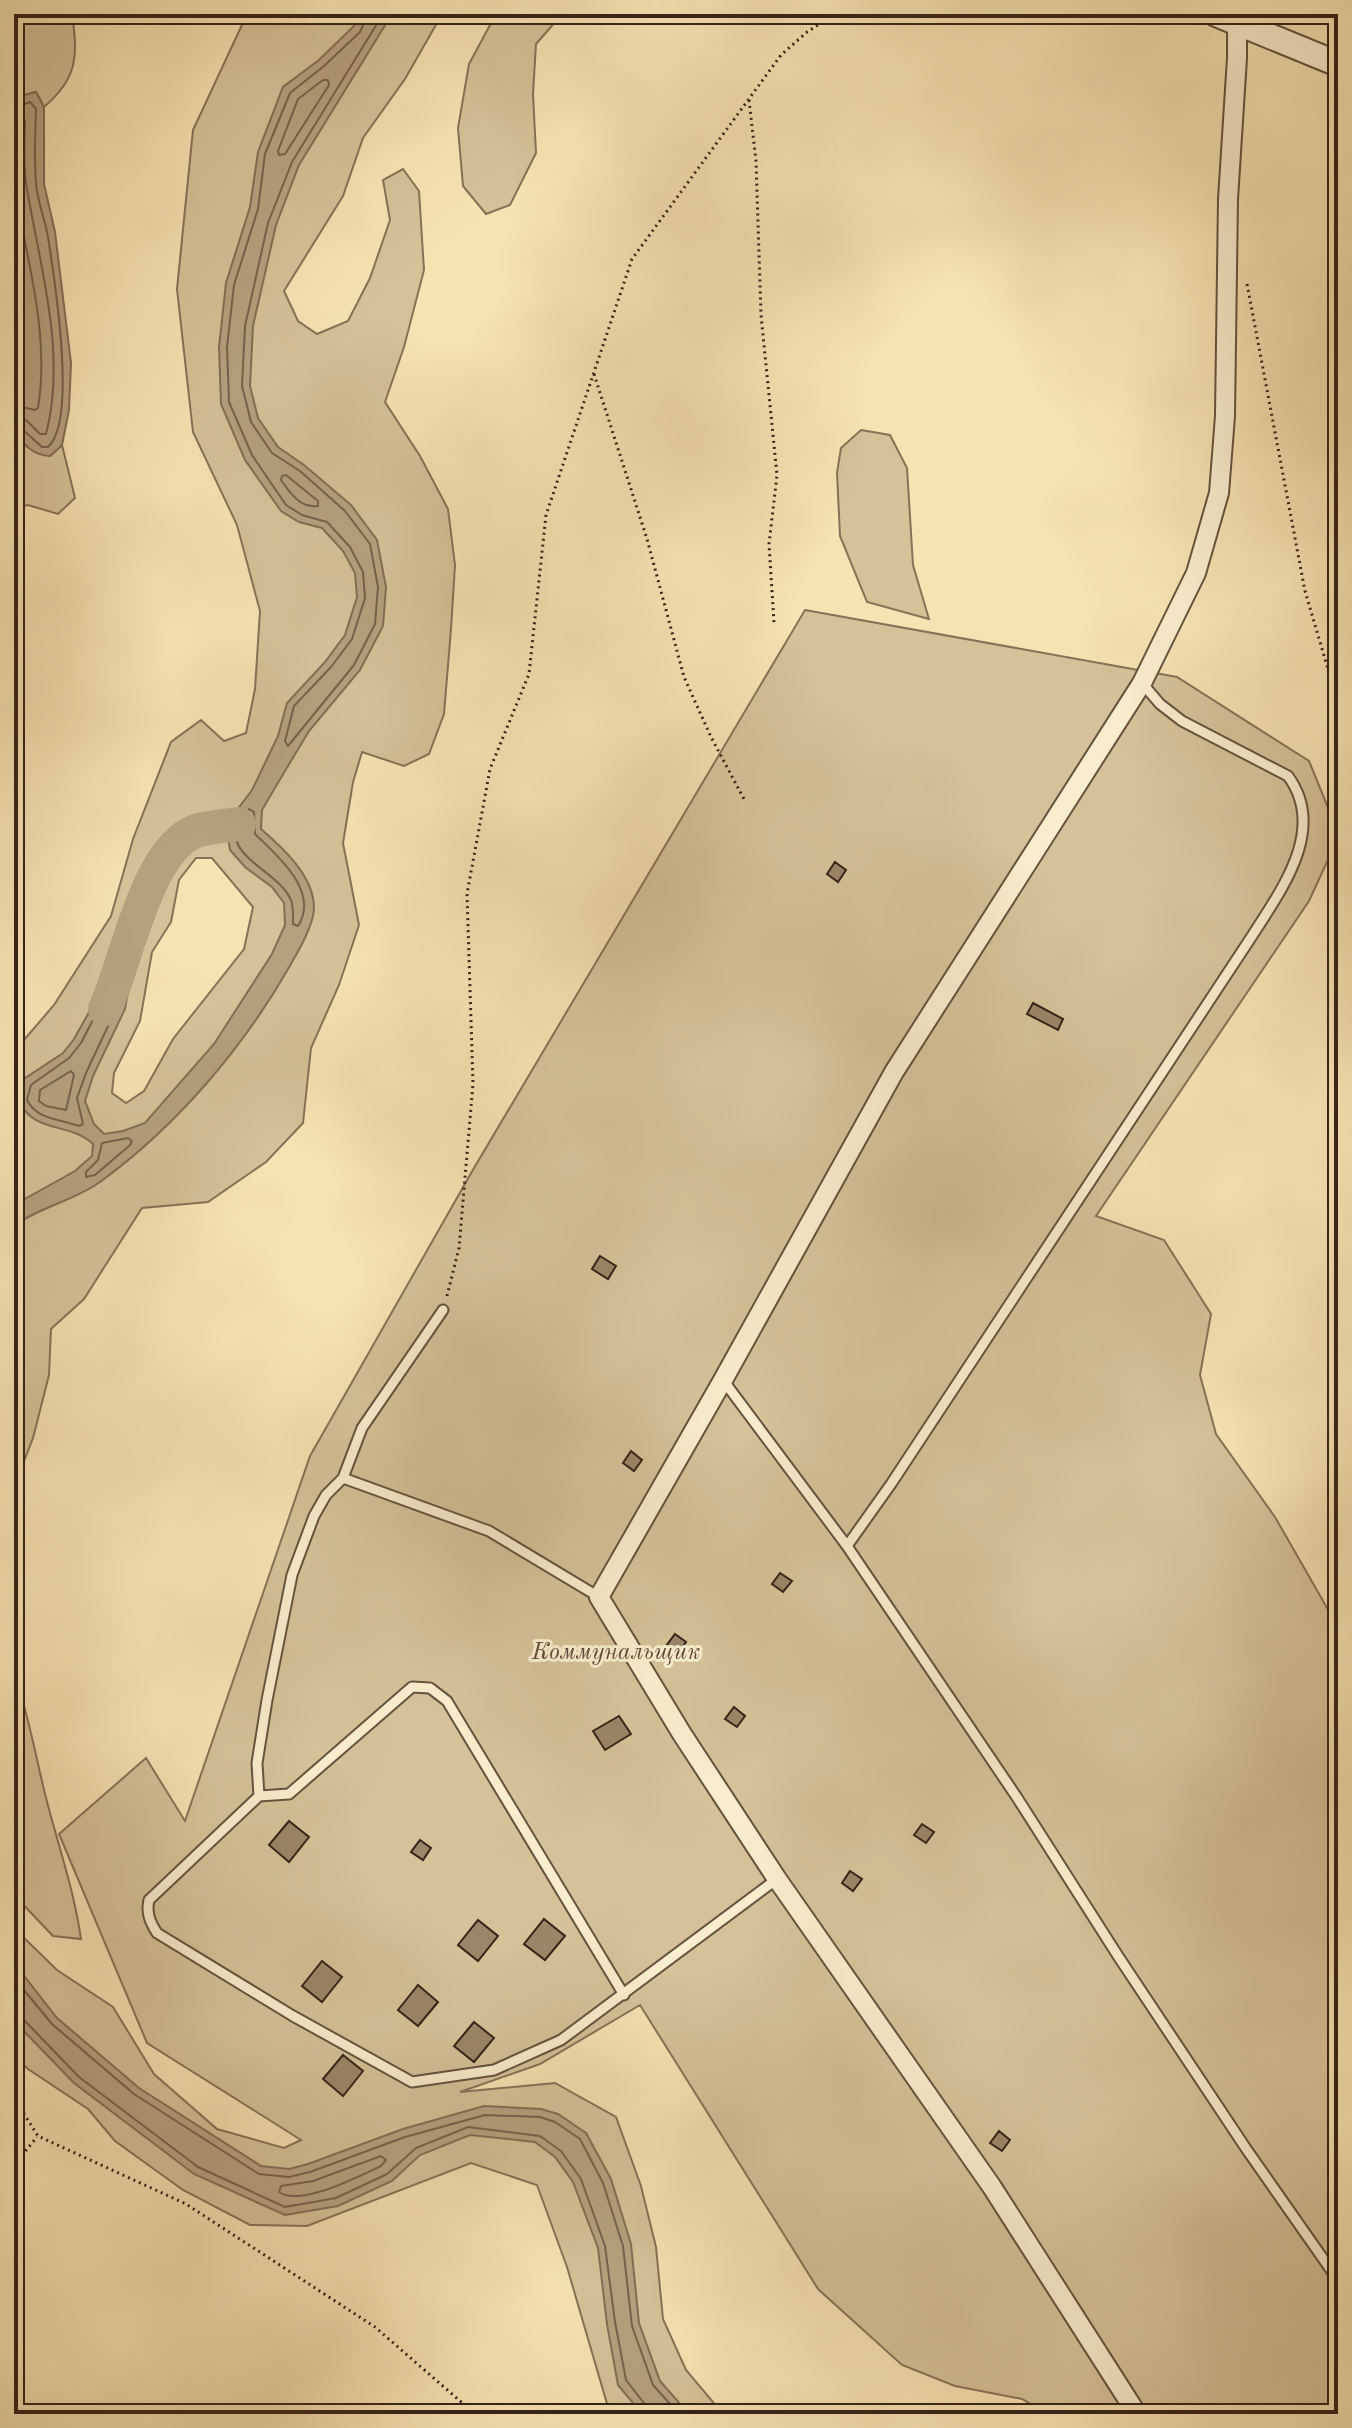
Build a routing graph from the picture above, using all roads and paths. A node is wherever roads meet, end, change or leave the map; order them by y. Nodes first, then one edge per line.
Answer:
1 (835, 14) edge
2 (1226, 18) edge
3 (1338, 64) edge
4 (749, 100) junction
5 (1247, 284) dead end
6 (594, 374) junction
7 (774, 623) dead end
8 (1142, 683) junction
9 (1338, 703) edge
10 (745, 801) dead end
11 (443, 1310) joint
12 (723, 1380) junction
13 (343, 1478) junction
14 (847, 1546) junction
15 (599, 1597) junction
16 (259, 1796) junction
17 (777, 1879) junction
18 (624, 1995) junction
19 (14, 2098) edge
20 (38, 2136) junction
21 (14, 2165) edge
22 (1338, 2280) edge
23 (475, 2414) edge
24 (1137, 2414) edge

1 - 4 path
2 - 3 street
2 - 8 street
4 - 6 path
4 - 7 path
5 - 9 path
6 - 10 path
6 - 11 path
8 - 12 street
8 - 14 lane
11 - 13 lane
12 - 14 lane
12 - 15 street
13 - 15 lane
13 - 16 lane
14 - 22 lane
15 - 17 street
16 - 18 lane
16 - 18 lane
17 - 18 lane
17 - 24 street
19 - 20 path
20 - 21 path
20 - 23 path

